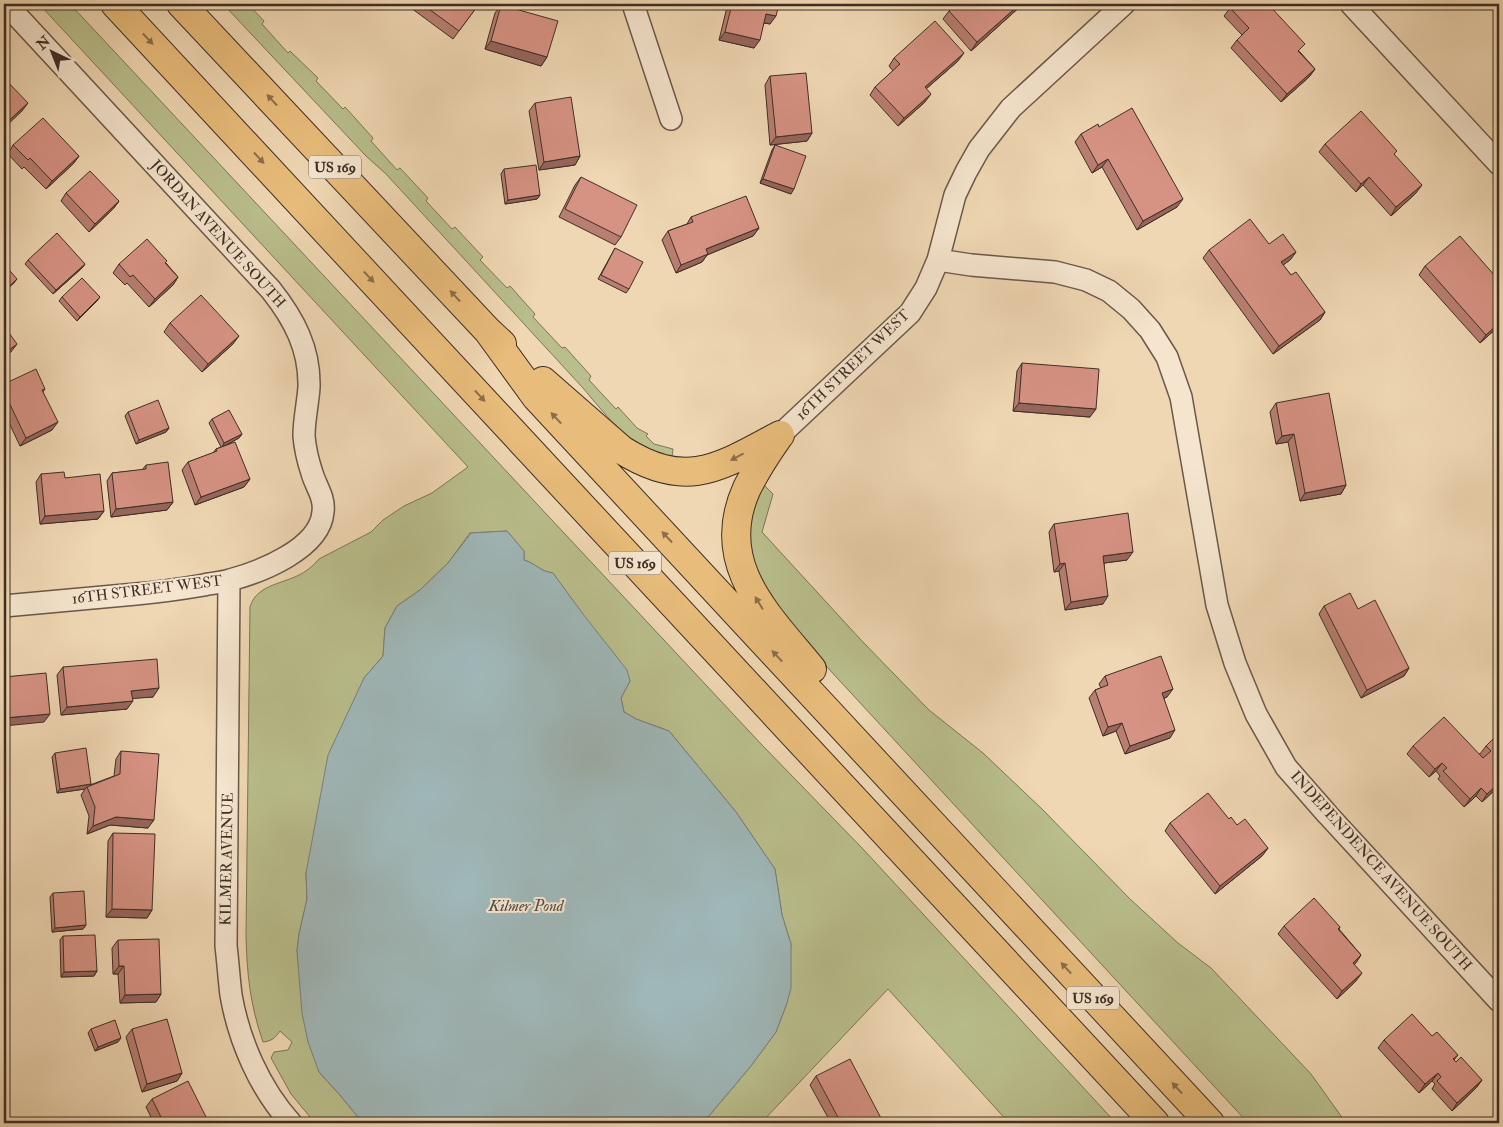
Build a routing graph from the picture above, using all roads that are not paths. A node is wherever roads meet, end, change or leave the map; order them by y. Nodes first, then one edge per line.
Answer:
1 (6, 4) edge
2 (115, 4) edge
3 (181, 4) edge
4 (633, 4) edge
5 (1124, 4) edge
6 (1351, 4) edge
7 (671, 119) dead end
8 (1499, 164) edge
9 (938, 260) junction
10 (488, 331) junction
11 (780, 434) junction
12 (323, 512) joint
13 (229, 581) junction
14 (4, 606) edge
15 (977, 872) junction
16 (1499, 1001) edge
17 (291, 1123) edge
18 (1155, 1123) edge
19 (1210, 1123) edge

1 - 12 street, JORDAN AVENUE SOUTH
2 -> 18 highway, US 169
10 -> 3 highway, US 169
4 - 7 street
5 - 9 street, 16TH STREET WEST
6 - 8 street
9 - 11 street, 16TH STREET WEST
9 - 16 street, INDEPENDENCE AVENUE SOUTH
11 -> 10 highway
15 -> 10 highway, US 169
15 -> 11 highway
12 - 13 street, 16TH STREET WEST
13 - 14 street, 16TH STREET WEST
13 - 17 street, KILMER AVENUE
19 -> 15 highway, US 169

